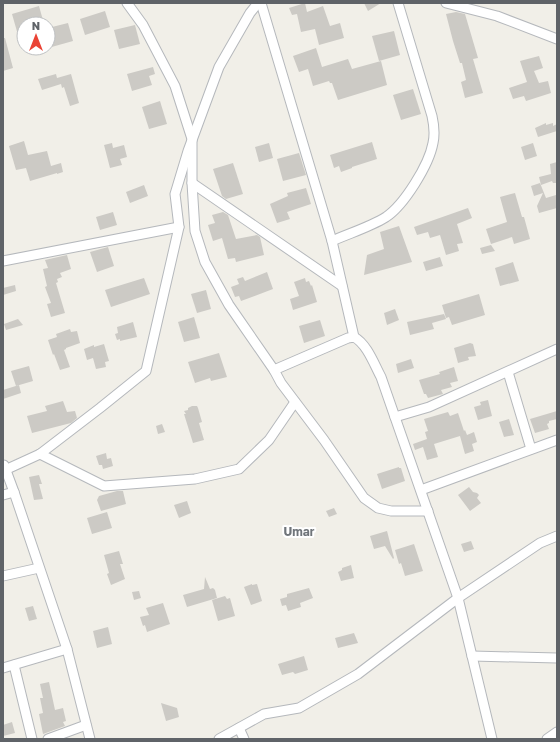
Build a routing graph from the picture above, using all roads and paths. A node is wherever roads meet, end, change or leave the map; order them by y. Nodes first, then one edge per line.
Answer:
1 (127, 3) edge
2 (259, 3) edge
3 (398, 3) edge
4 (446, 3) edge
5 (557, 39) edge
6 (192, 139) junction
7 (192, 183) junction
8 (179, 227) junction
9 (332, 241) junction
10 (3, 261) edge
11 (342, 286) junction
12 (354, 337) junction
13 (557, 349) edge
14 (274, 370) junction
15 (508, 372) junction
16 (295, 402) junction
17 (395, 417) junction
18 (557, 440) edge
19 (531, 449) junction
20 (40, 454) junction
21 (4, 467) edge
22 (421, 490) junction
23 (14, 492) junction
24 (3, 495) edge
25 (428, 511) junction
26 (557, 536) edge
27 (39, 568) junction
28 (3, 576) edge
29 (458, 598) junction
30 (67, 649) junction
31 (472, 656) junction
32 (557, 658) edge
33 (14, 665) junction
34 (3, 668) edge
35 (86, 725) junction
36 (239, 728) junction
37 (557, 732) edge
38 (32, 739) edge
39 (48, 739) edge
40 (90, 739) edge
41 (219, 739) edge
42 (244, 739) edge
43 (492, 739) edge
44 (547, 739) edge

1 - 6 street
2 - 6 street
2 - 9 street
3 - 9 street
4 - 5 street
6 - 7 street
6 - 8 street
7 - 11 street
7 - 14 street
8 - 10 street
8 - 20 street
9 - 11 street
11 - 12 street
12 - 14 street
12 - 17 street
13 - 15 street
14 - 16 street
15 - 17 street
15 - 19 street
16 - 20 street
16 - 25 street
17 - 22 street
18 - 19 street
19 - 22 street
20 - 21 street
21 - 23 street
22 - 25 street
23 - 24 street
23 - 27 street
25 - 29 street
26 - 29 street
27 - 28 street
27 - 30 street
29 - 31 street
29 - 36 street
30 - 33 street
30 - 35 street
31 - 32 street
31 - 43 street
33 - 34 street
33 - 38 street
35 - 39 street
35 - 40 street
36 - 41 street
36 - 42 street
37 - 44 street

